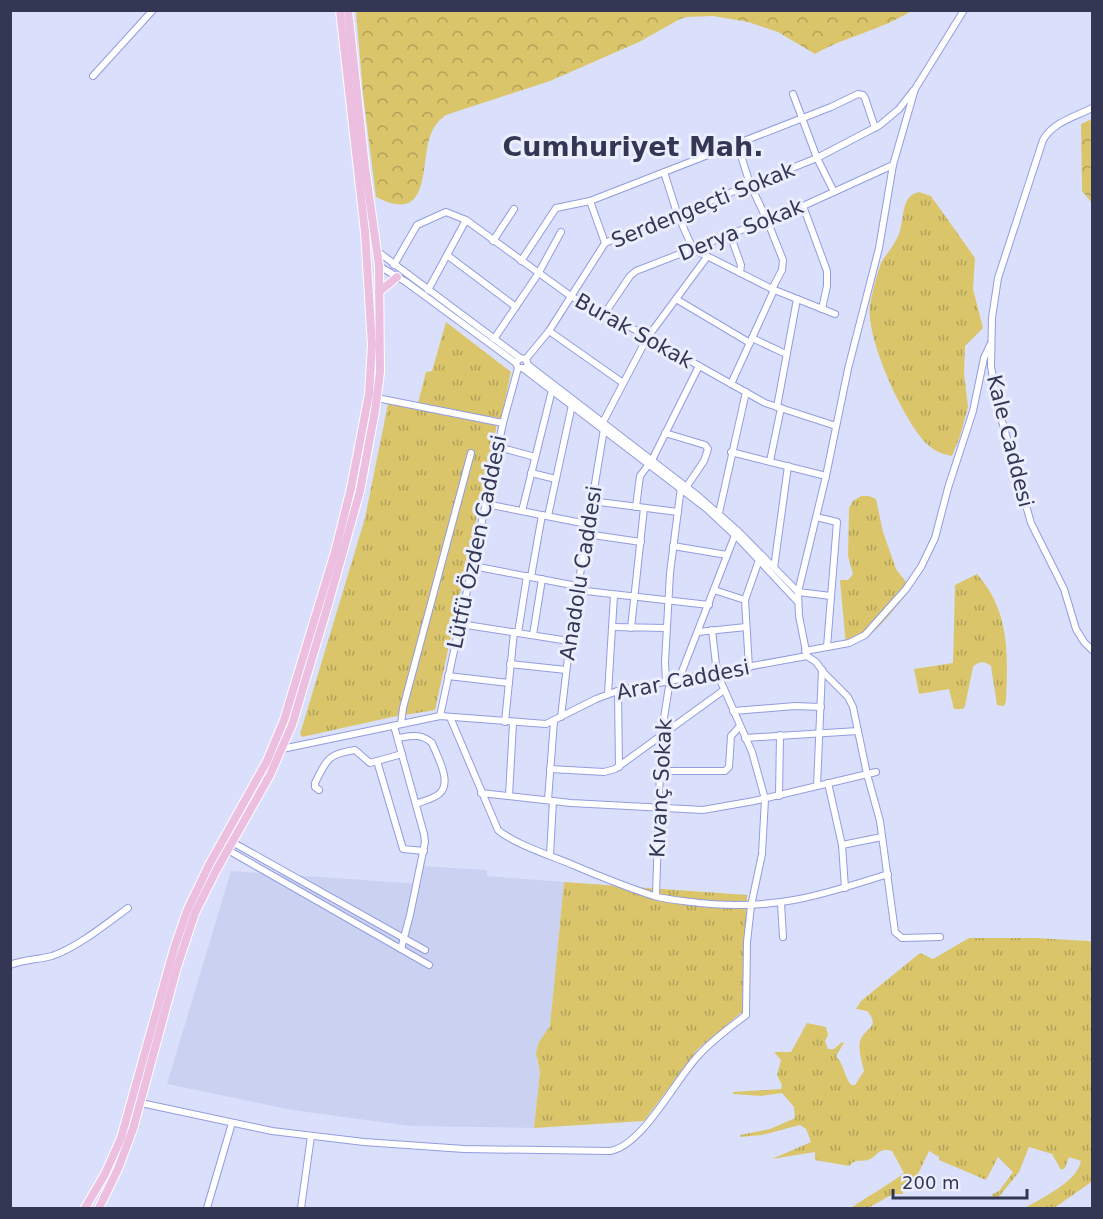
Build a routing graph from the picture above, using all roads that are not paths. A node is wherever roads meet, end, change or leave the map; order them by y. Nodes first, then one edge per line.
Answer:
1 (153, 10) edge
2 (340, 10) edge
3 (348, 10) edge
4 (964, 10) edge
5 (93, 76) dead end
6 (915, 89) junction
7 (793, 94) dead end
8 (1092, 108) edge
9 (803, 118) junction
10 (875, 128) junction
11 (737, 143) junction
12 (817, 158) junction
13 (893, 165) junction
14 (664, 172) junction
15 (750, 184) junction
16 (834, 192) junction
17 (590, 201) junction
18 (803, 206) junction
19 (514, 208) dead end
20 (677, 213) junction
21 (466, 220) junction
22 (767, 220) junction
23 (561, 232) dead end
24 (730, 234) junction
25 (494, 241) junction
26 (605, 243) junction
27 (693, 249) junction
28 (377, 251) junction
29 (367, 252) junction
30 (447, 255) junction
31 (707, 256) junction
32 (521, 261) junction
33 (394, 265) junction
34 (367, 266) junction
35 (378, 266) junction
36 (740, 273) junction
37 (538, 274) junction
38 (397, 277) junction
39 (428, 290) junction
40 (773, 290) junction
41 (379, 292) junction
42 (572, 297) junction
43 (676, 299) junction
44 (797, 299) junction
45 (516, 307) junction
46 (822, 309) junction
47 (605, 313) junction
48 (835, 314) dead end
49 (549, 331) junction
50 (647, 338) junction
51 (494, 339) junction
52 (751, 341) junction
53 (990, 345) junction
54 (786, 354) junction
55 (522, 364) junction
56 (699, 366) junction
57 (623, 383) junction
58 (731, 384) junction
59 (552, 390) junction
60 (746, 392) junction
61 (377, 398) junction
62 (572, 405) junction
63 (779, 407) junction
64 (503, 423) junction
65 (604, 426) junction
66 (836, 426) junction
67 (665, 433) junction
68 (498, 447) junction
69 (731, 452) junction
70 (471, 453) dead end
71 (535, 457) junction
72 (651, 461) junction
73 (770, 461) junction
74 (788, 466) junction
75 (531, 473) junction
76 (826, 476) junction
77 (556, 479) junction
78 (684, 487) junction
79 (591, 501) junction
80 (486, 504) junction
81 (636, 507) junction
82 (644, 508) junction
83 (522, 511) junction
84 (678, 512) junction
85 (719, 513) junction
86 (545, 516) junction
87 (816, 517) junction
88 (587, 524) junction
89 (586, 534) junction
90 (735, 535) junction
91 (640, 542) junction
92 (674, 546) junction
93 (727, 555) junction
94 (759, 560) junction
95 (472, 566) junction
96 (774, 568) junction
97 (529, 577) junction
98 (542, 579) junction
99 (577, 588) junction
100 (714, 590) junction
101 (798, 592) junction
102 (614, 595) junction
103 (831, 596) junction
104 (634, 597) junction
105 (745, 600) junction
106 (669, 601) junction
107 (798, 601) junction
108 (708, 605) junction
109 (460, 624) junction
110 (612, 627) junction
111 (746, 627) junction
112 (631, 628) junction
113 (667, 628) junction
114 (712, 630) junction
115 (698, 632) junction
116 (516, 633) junction
117 (533, 635) junction
118 (569, 641) junction
119 (826, 647) junction
120 (1092, 650) edge
121 (806, 654) junction
122 (510, 664) junction
123 (749, 668) junction
124 (566, 670) junction
125 (822, 670) junction
126 (717, 673) junction
127 (448, 676) junction
128 (679, 679) junction
129 (668, 680) junction
130 (509, 683) junction
131 (724, 690) junction
132 (618, 691) junction
133 (608, 694) junction
134 (821, 707) junction
135 (733, 711) junction
136 (440, 716) junction
137 (450, 717) junction
138 (561, 717) junction
139 (554, 721) junction
140 (505, 722) junction
141 (513, 723) junction
142 (398, 725) junction
143 (740, 726) junction
144 (858, 731) junction
145 (818, 733) junction
146 (780, 735) junction
147 (661, 737) junction
148 (398, 738) junction
149 (745, 738) junction
150 (282, 749) junction
151 (402, 754) junction
152 (377, 761) junction
153 (618, 768) junction
154 (550, 769) junction
155 (660, 771) junction
156 (876, 772) dead end
157 (867, 774) junction
158 (828, 783) junction
159 (817, 786) junction
160 (319, 790) dead end
161 (481, 793) junction
162 (509, 796) junction
163 (779, 796) junction
164 (765, 799) junction
165 (551, 801) junction
166 (416, 804) junction
167 (660, 808) junction
168 (882, 837) junction
169 (232, 842) junction
170 (842, 845) junction
171 (228, 850) junction
172 (424, 851) junction
173 (550, 855) junction
174 (888, 874) junction
175 (845, 888) junction
176 (656, 896) junction
177 (782, 903) junction
178 (751, 906) junction
179 (128, 908) dead end
180 (940, 936) dead end
181 (783, 937) dead end
182 (404, 938) junction
183 (400, 949) junction
184 (425, 950) dead end
185 (10, 965) edge
186 (429, 965) dead end
187 (141, 1103) junction
188 (232, 1123) junction
189 (311, 1136) junction
190 (87, 1209) edge
191 (99, 1209) edge
192 (207, 1209) edge
193 (301, 1209) edge

1 - 5 street
2 - 29 main road
3 - 28 main road
4 - 6 street
6 - 10 street, Serdengeçti Sokak
6 - 13 street
7 - 9 street
8 - 53 street, Kale Caddesi
9 - 10 street
9 - 11 street
9 - 12 street
10 - 12 street, Serdengeçti Sokak
11 - 14 street
11 - 15 street
12 - 15 street, Serdengeçti Sokak
12 - 16 street
13 - 16 street, Derya Sokak
13 - 66 street
14 - 17 street
14 - 20 street
15 - 20 street, Serdengeçti Sokak
15 - 22 street
16 - 18 street, Derya Sokak
17 - 26 street
17 - 32 street
18 - 22 street, Derya Sokak
18 - 46 street
19 - 25 street
20 - 26 street, Serdengeçti Sokak
20 - 27 street
21 - 25 street, Burak Sokak
21 - 30 street
21 - 33 street, Burak Sokak
22 - 24 street, Derya Sokak
22 - 40 street
23 - 37 street
24 - 27 street, Derya Sokak
24 - 36 street
25 - 32 street, Burak Sokak
26 - 42 street, Serdengeçti Sokak
27 - 31 street
27 - 47 street, Derya Sokak
28 - 29 main road
28 - 33 street
28 - 35 main road
29 - 34 main road
30 - 39 street
30 - 45 street
31 - 36 street
31 - 43 street, Anadolu Caddesi
32 - 37 street, Burak Sokak
33 - 39 street
34 - 35 main road
34 - 190 main road
35 - 38 street
35 - 41 main road
36 - 40 street
37 - 42 street, Burak Sokak
37 - 45 street
38 - 41 main road
38 - 55 street
39 - 51 street
40 - 44 street
40 - 52 street
41 - 61 main road
42 - 47 street, Burak Sokak
42 - 49 street, Serdengeçti Sokak
43 - 50 street, Anadolu Caddesi
43 - 52 street
44 - 46 street
44 - 54 street
45 - 51 street
46 - 48 street
47 - 50 street, Burak Sokak
49 - 55 street, Serdengeçti Sokak
49 - 57 street
50 - 56 street, Burak Sokak
50 - 57 street, Anadolu Caddesi
51 - 55 street
52 - 54 street
52 - 58 street
53 - 119 street, Arar Caddesi
53 - 120 street, Kale Caddesi
54 - 63 street
55 - 59 street
55 - 64 street, Lütfü Özden Caddesi
55 - 65 street
56 - 58 street, Burak Sokak
56 - 67 street
57 - 65 street, Anadolu Caddesi
58 - 60 street, Burak Sokak
59 - 62 street
59 - 71 street
60 - 63 street, Burak Sokak
60 - 69 street
61 - 64 street
61 - 150 main road
62 - 65 street
62 - 77 street
63 - 66 street, Burak Sokak
63 - 73 street
64 - 68 street, Lütfü Özden Caddesi
65 - 72 street
65 - 79 street, Anadolu Caddesi
66 - 76 street
67 - 72 street
67 - 78 street
68 - 71 street
68 - 80 street, Lütfü Özden Caddesi
69 - 73 street
69 - 85 street
70 - 142 street
71 - 75 street
72 - 78 street
72 - 81 street
73 - 74 street
74 - 76 street
74 - 96 street
75 - 77 street
75 - 83 street
76 - 87 street
77 - 86 street
78 - 84 street, Kıvanç Sokak
78 - 85 street
78 - 90 street
79 - 81 street
79 - 88 street, Anadolu Caddesi
80 - 83 street
80 - 95 street, Lütfü Özden Caddesi
81 - 82 street
82 - 84 street
82 - 91 street
83 - 86 street
84 - 92 street, Kıvanç Sokak
85 - 96 street
86 - 88 street
86 - 97 street
87 - 101 street
87 - 103 street
88 - 89 street, Anadolu Caddesi
89 - 91 street
89 - 99 street, Anadolu Caddesi
90 - 93 street
90 - 94 street
91 - 104 street
92 - 93 street
92 - 106 street, Kıvanç Sokak
93 - 100 street
94 - 105 street
94 - 107 street
95 - 97 street
95 - 109 street, Lütfü Özden Caddesi
96 - 101 street
97 - 98 street
97 - 116 street
98 - 99 street
98 - 117 street
99 - 102 street
99 - 118 street, Anadolu Caddesi
100 - 105 street
100 - 108 street
101 - 103 street
101 - 107 street
102 - 104 street
102 - 110 street
103 - 119 street
104 - 106 street
104 - 112 street
105 - 111 street
106 - 108 street
106 - 113 street, Kıvanç Sokak
107 - 121 street
108 - 115 street
109 - 116 street
109 - 127 street, Lütfü Özden Caddesi
110 - 112 street
110 - 133 street
111 - 114 street
111 - 123 street
112 - 113 street
113 - 129 street, Kıvanç Sokak
114 - 115 street
114 - 126 street
115 - 128 street
116 - 117 street
116 - 122 street
117 - 118 street
118 - 124 street, Anadolu Caddesi
119 - 121 street, Arar Caddesi
121 - 123 street, Arar Caddesi
121 - 125 street
122 - 124 street
122 - 130 street
123 - 126 street, Arar Caddesi
124 - 138 street, Anadolu Caddesi
125 - 134 street
125 - 144 street
126 - 128 street, Arar Caddesi
126 - 131 street
127 - 130 street
127 - 136 street, Lütfü Özden Caddesi
128 - 129 street, Arar Caddesi
129 - 132 street, Arar Caddesi
129 - 147 street, Kıvanç Sokak
130 - 140 street
131 - 135 street
131 - 147 street
132 - 133 street, Arar Caddesi
132 - 153 street
133 - 138 street, Arar Caddesi
134 - 135 street
134 - 145 street
135 - 143 street
136 - 137 street, Arar Caddesi
136 - 142 street, Arar Caddesi
137 - 140 street, Arar Caddesi
137 - 161 street
138 - 139 street, Arar Caddesi
139 - 141 street, Arar Caddesi
139 - 154 street
140 - 141 street, Arar Caddesi
141 - 162 street
142 - 148 street
142 - 150 street, Arar Caddesi
143 - 149 street
143 - 155 street
144 - 145 street
144 - 157 street
145 - 146 street
145 - 159 street
146 - 149 street
146 - 163 street
147 - 153 street
147 - 155 street, Kıvanç Sokak
148 - 151 street
148 - 166 street
149 - 164 street
150 - 169 main road
151 - 152 street
151 - 166 street
152 - 160 street
152 - 172 street
153 - 154 street
154 - 165 street
155 - 167 street, Kıvanç Sokak
156 - 157 street
157 - 158 street
157 - 168 street
158 - 159 street
158 - 170 street
159 - 163 street
161 - 162 street
161 - 173 street
162 - 165 street
163 - 164 street
164 - 167 street
164 - 178 street
165 - 167 street
165 - 173 street
166 - 172 street
167 - 176 street, Kıvanç Sokak
168 - 170 street
168 - 174 street
169 - 171 main road
169 - 182 street
170 - 175 street
171 - 183 street
171 - 187 main road
172 - 182 street
173 - 176 street
174 - 175 street
174 - 180 street
175 - 177 street
176 - 178 street
177 - 178 street
177 - 181 street
178 - 189 street
179 - 185 street
182 - 183 street
182 - 184 street
183 - 186 street
187 - 188 street
187 - 191 main road
188 - 189 street
188 - 192 street
189 - 193 street

